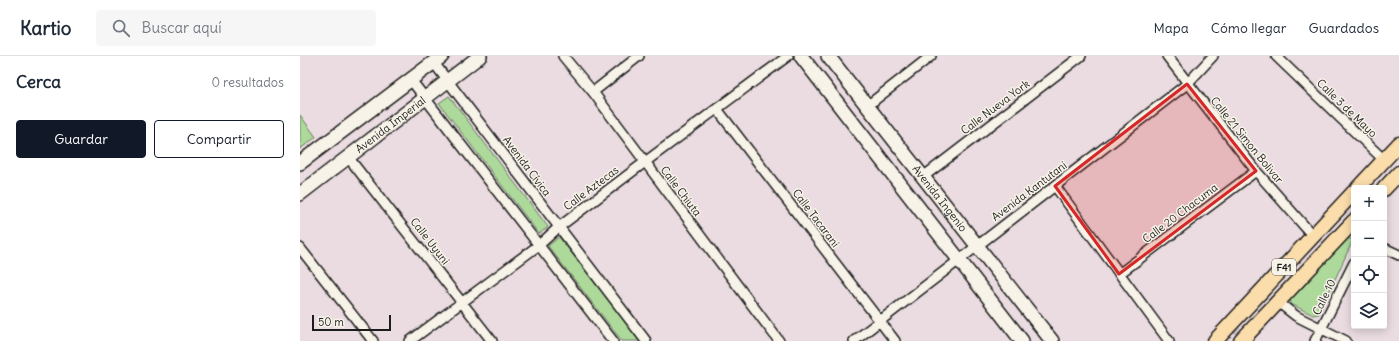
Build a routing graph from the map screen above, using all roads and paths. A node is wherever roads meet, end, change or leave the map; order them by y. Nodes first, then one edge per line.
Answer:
1 (480, 56) edge
2 (563, 56) edge
3 (639, 56) edge
4 (788, 56) edge
5 (801, 56) edge
6 (828, 56) edge
7 (931, 56) edge
8 (1081, 56) edge
9 (1167, 56) edge
10 (1213, 56) edge
11 (1276, 56) edge
12 (438, 59) edge
13 (411, 80) junction
14 (447, 81) junction
15 (1187, 84) junction
16 (593, 92) junction
17 (426, 98) junction
18 (867, 106) junction
19 (717, 109) junction
20 (1399, 144) edge
21 (348, 157) junction
22 (1384, 160) junction
23 (645, 162) junction
24 (300, 163) edge
25 (1256, 171) junction
26 (1399, 173) edge
27 (923, 177) junction
28 (1361, 185) edge
29 (1055, 186) junction
30 (1387, 186) edge
31 (300, 194) edge
32 (1351, 195) edge
33 (1351, 226) edge
34 (559, 227) junction
35 (1313, 236) junction
36 (538, 245) junction
37 (976, 246) junction
38 (300, 248) edge
39 (1387, 249) edge
40 (1399, 255) edge
41 (959, 260) junction
42 (1351, 269) edge
43 (1119, 274) junction
44 (462, 302) junction
45 (1278, 302) junction
46 (879, 321) junction
47 (1321, 329) junction
48 (373, 341) edge
49 (410, 341) edge
50 (492, 341) edge
51 (613, 341) edge
52 (646, 341) edge
53 (779, 341) edge
54 (854, 341) edge
55 (895, 341) edge
56 (1022, 341) edge
57 (1052, 341) edge
58 (1169, 341) edge
59 (1215, 341) edge
60 (1240, 341) edge
61 (1315, 341) edge
62 (1346, 341) edge

1 - 14 street, Avenida Imperial
2 - 16 street, Calle Chiuta
3 - 16 street
4 - 19 street, Calle Aztecas
5 - 41 street, Avenida Ingenio
6 - 18 street, Avenida Ingenio
7 - 18 street
8 - 27 street, Calle Nueva York
9 - 15 street, Calle 21 Simon Bolivar
10 - 15 street, Avenida Kantutani
11 - 22 street, Calle 3 de Mayo
12 - 13 street
12 - 14 street, Avenida Cívica
13 - 17 street
13 - 24 street
14 - 17 street, Avenida Imperial
14 - 34 street, Avenida Cívica
15 - 25 street, Calle 21 Simon Bolivar
15 - 29 street, Avenida Kantutani
16 - 23 street, Calle Chiuta
17 - 21 street, Avenida Imperial
17 - 36 street
18 - 27 street, Avenida Ingenio
19 - 23 street, Calle Aztecas
19 - 46 street, Calle Tacarani
20 - 22 main road
21 - 31 street, Avenida Imperial
21 - 44 street, Calle Uyuni
22 - 28 main road
23 - 34 street, Calle Aztecas
23 - 53 street, Calle Chiuta
25 - 35 street, Calle 21 Simon Bolivar
25 - 43 street, Calle 20 Chacuma
26 - 30 main road
27 - 37 street, Avenida Ingenio
29 - 37 street, Avenida Kantutani
29 - 43 street
32 - 35 main road, F41
33 - 45 main road, F41
34 - 36 street, Calle Aztecas
34 - 52 street, Avenida Cívica
35 - 59 main road, F41
36 - 44 street, Calle Aztecas
36 - 51 street
37 - 41 street, Avenida Kantutani
37 - 57 street, Avenida Ingenio
38 - 48 street
39 - 40 street
41 - 46 street, Avenida Kantutani
41 - 56 street, Avenida Ingenio
42 - 47 street, Calle 10
43 - 58 street
44 - 49 street, Calle Aztecas
44 - 50 street, Calle Uyuni
45 - 47 street
45 - 60 main road, F41
46 - 54 street, Avenida Kantutani
46 - 55 street, Calle Tacarani
47 - 61 street, Calle 10
47 - 62 street

